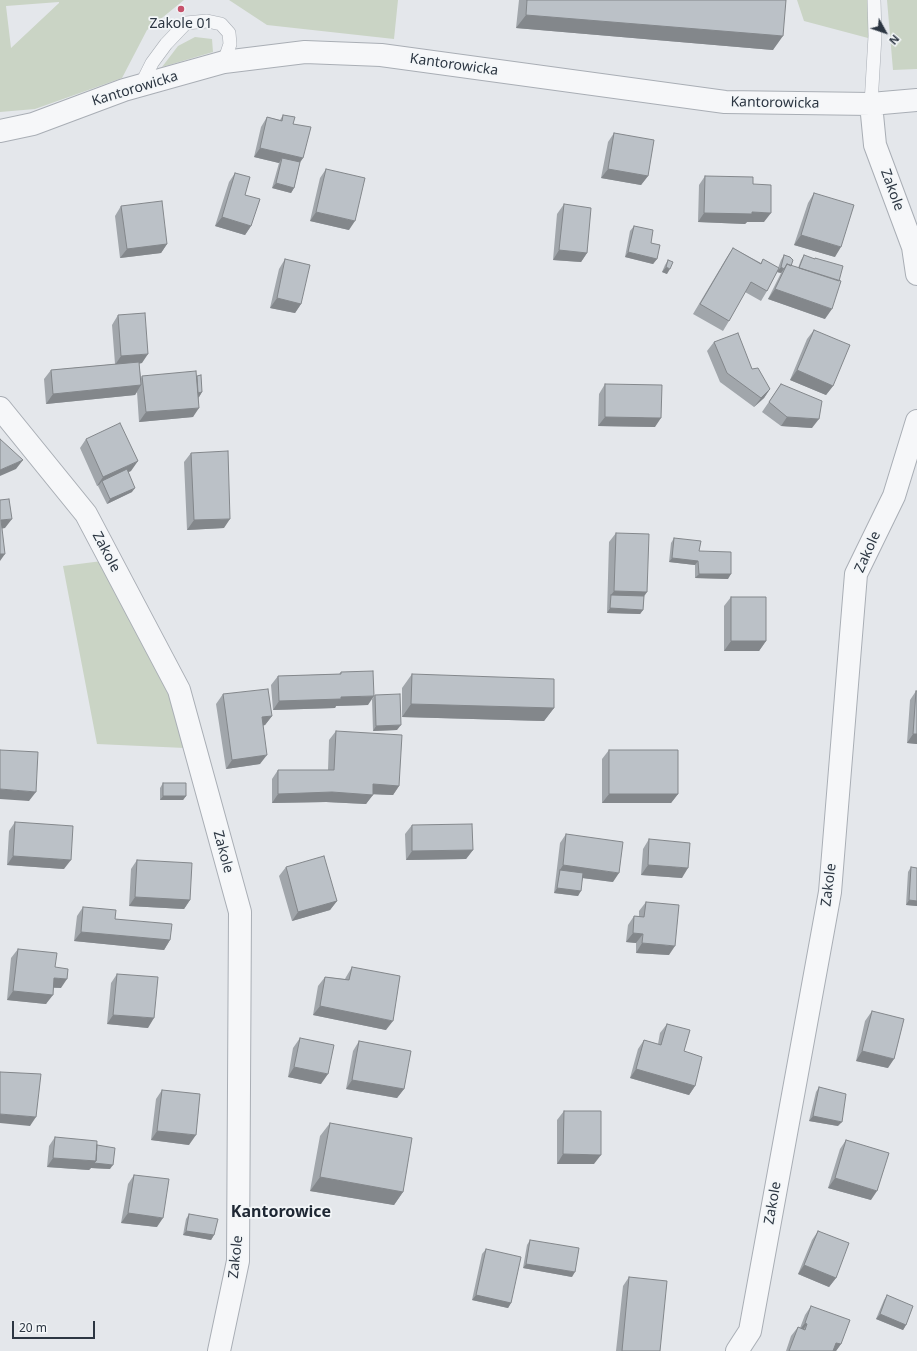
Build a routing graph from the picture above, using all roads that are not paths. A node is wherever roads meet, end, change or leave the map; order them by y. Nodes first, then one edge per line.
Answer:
1 (874, 0) edge
2 (224, 62) junction
3 (140, 85) junction
4 (908, 101) edge
5 (871, 104) junction
6 (0, 131) edge
7 (917, 274) edge
8 (0, 408) edge
9 (917, 421) edge
10 (219, 1351) edge
11 (737, 1351) edge

1 - 5 lane
2 - 3 street, Kantorowicka
2 - 3 lane
2 - 5 street, Kantorowicka
3 - 6 street, Kantorowicka
4 - 5 street, Kantorowicka
5 - 7 street, Zakole
8 - 10 street, Zakole
9 - 11 street, Zakole

